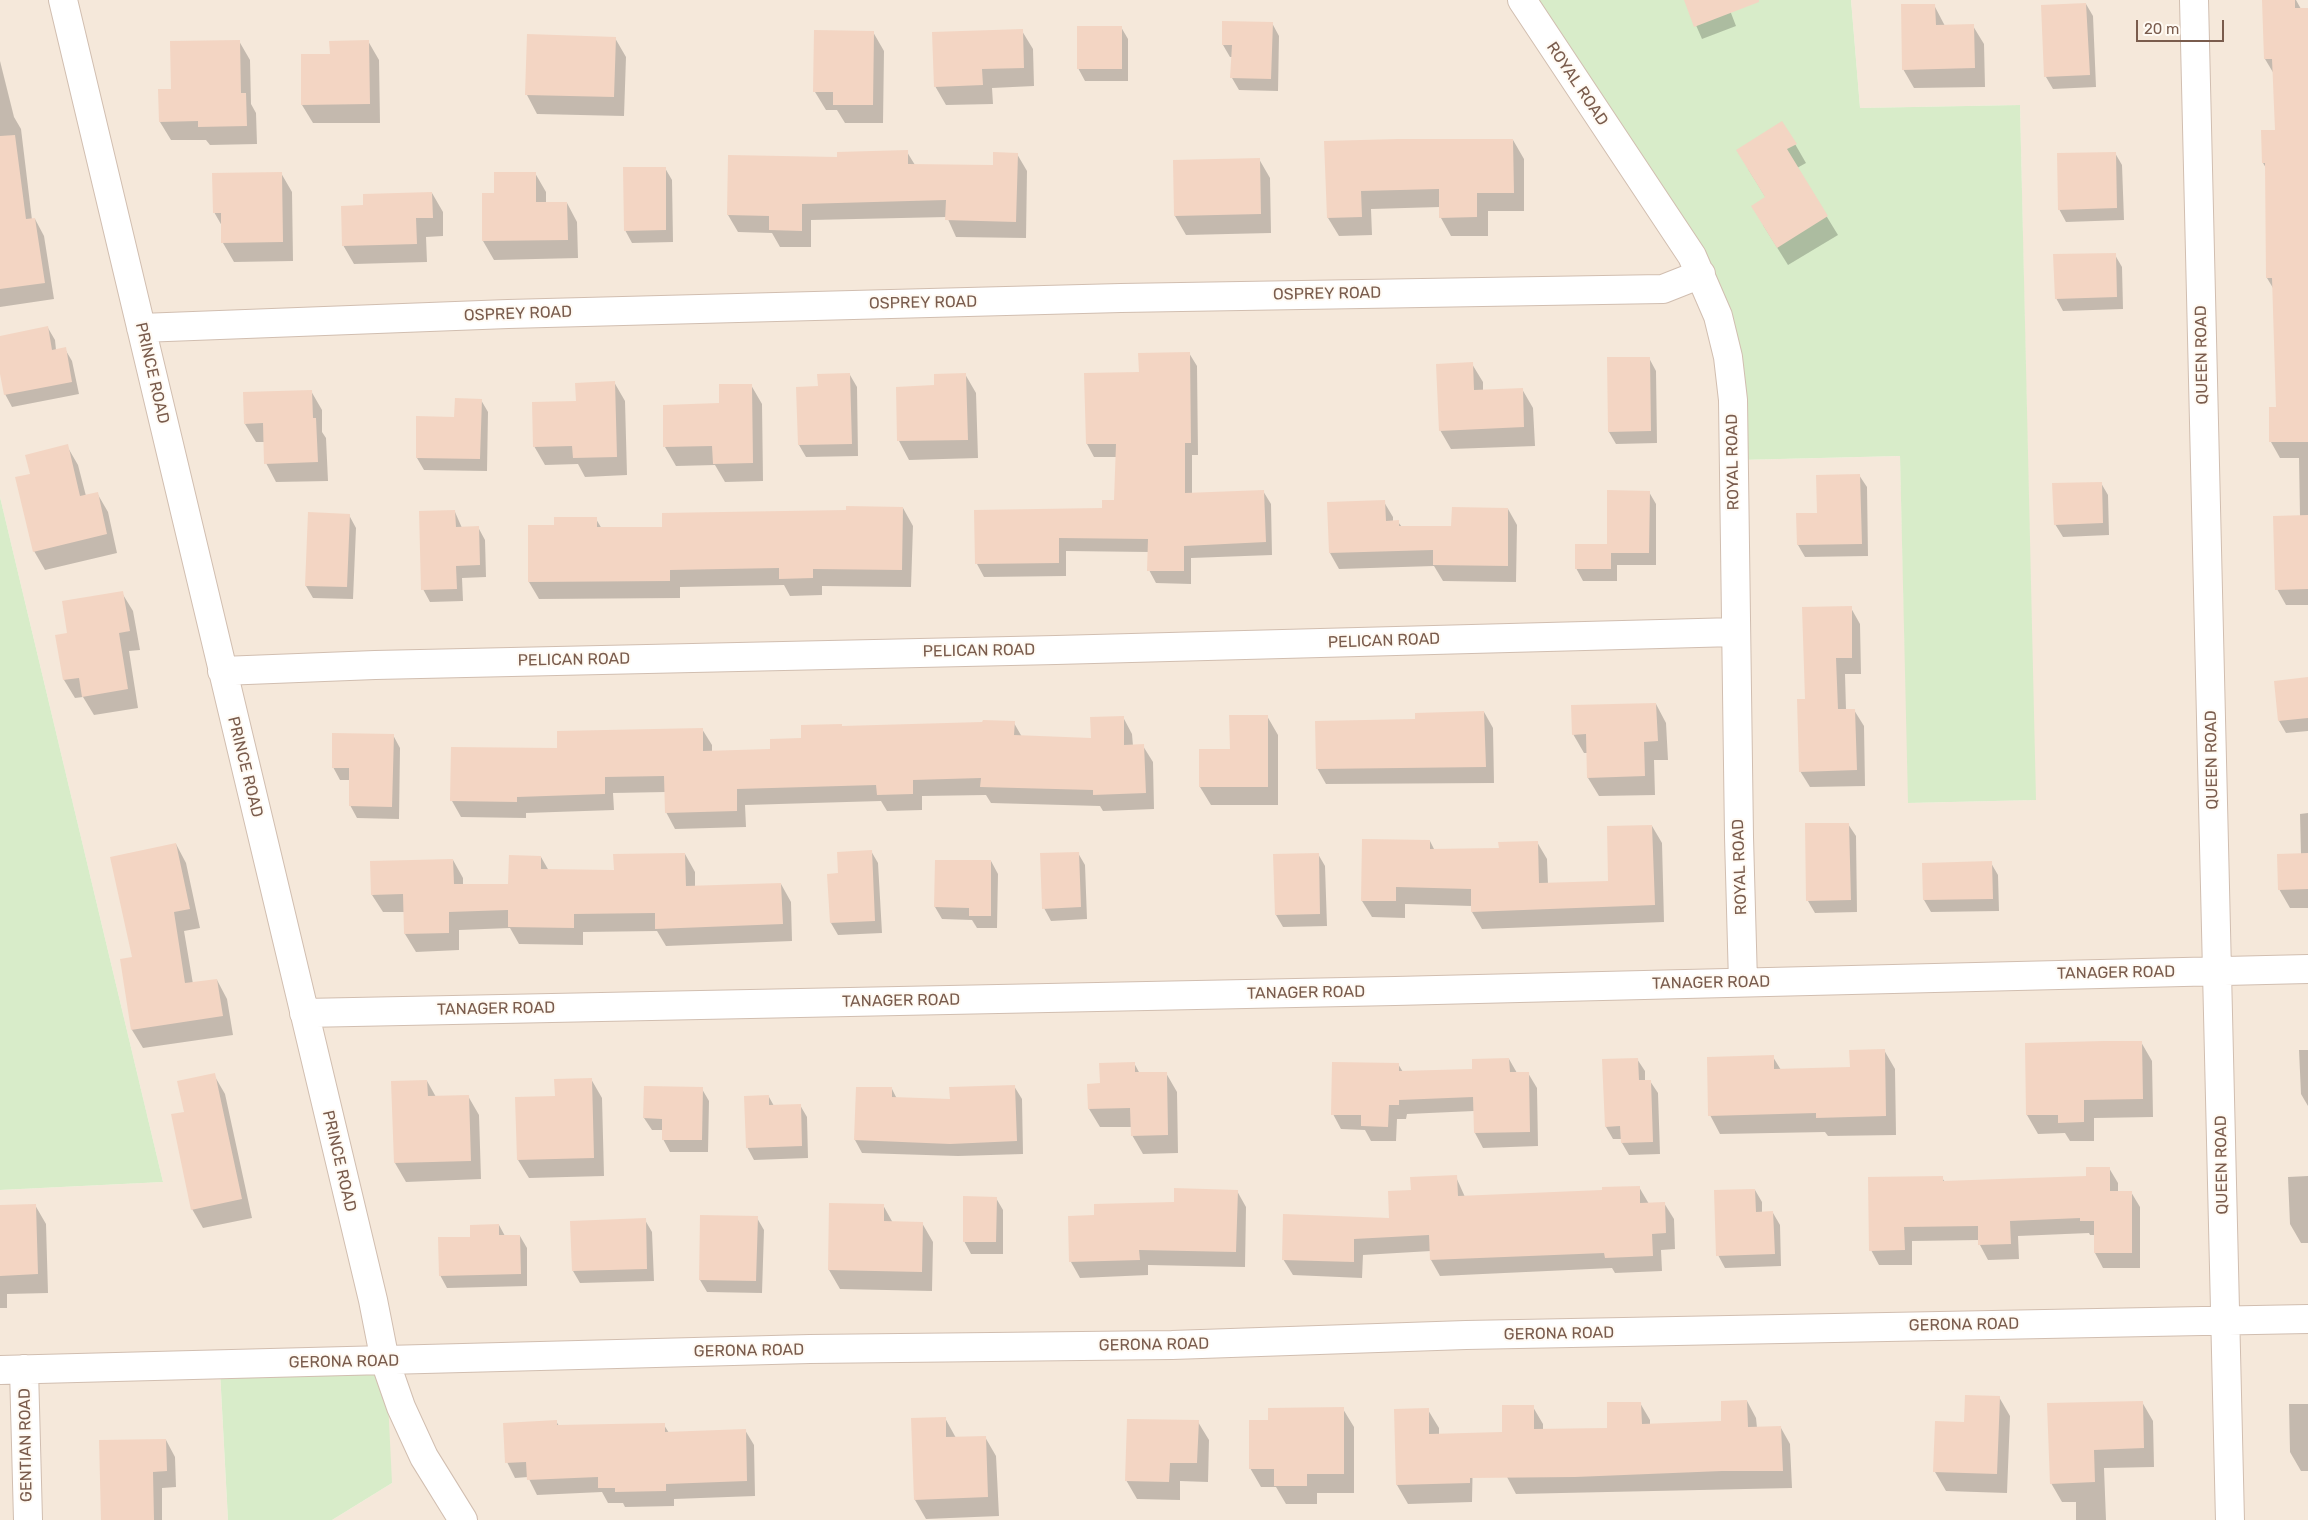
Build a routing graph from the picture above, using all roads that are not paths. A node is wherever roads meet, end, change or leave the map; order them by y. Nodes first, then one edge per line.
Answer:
1 (63, 0) edge
2 (1522, 0) edge
3 (2194, 0) edge
4 (1701, 274) junction
5 (141, 328) junction
6 (1736, 632) junction
7 (222, 671) junction
8 (2308, 969) edge
9 (2217, 971) junction
10 (1743, 982) junction
11 (304, 1013) junction
12 (2308, 1319) edge
13 (2226, 1321) junction
14 (386, 1361) junction
15 (12, 1370) edge
16 (28, 1520) edge
17 (463, 1520) edge
18 (2230, 1520) edge

1 - 5 street, PRINCE ROAD
2 - 4 street, ROYAL ROAD
3 - 9 street, QUEEN ROAD
4 - 5 street, OSPREY ROAD
4 - 6 street, ROYAL ROAD
5 - 7 street, PRINCE ROAD
6 - 7 street, PELICAN ROAD
6 - 10 street, ROYAL ROAD
7 - 11 street, PRINCE ROAD
8 - 9 street, TANAGER ROAD
9 - 10 street, TANAGER ROAD
9 - 13 street, QUEEN ROAD
10 - 11 street, TANAGER ROAD
11 - 14 street, PRINCE ROAD
12 - 13 street, GERONA ROAD
13 - 14 street, GERONA ROAD
13 - 18 street, QUEEN ROAD
14 - 15 street, GERONA ROAD
14 - 17 street, PRINCE ROAD
15 - 16 street, GENTIAN ROAD

